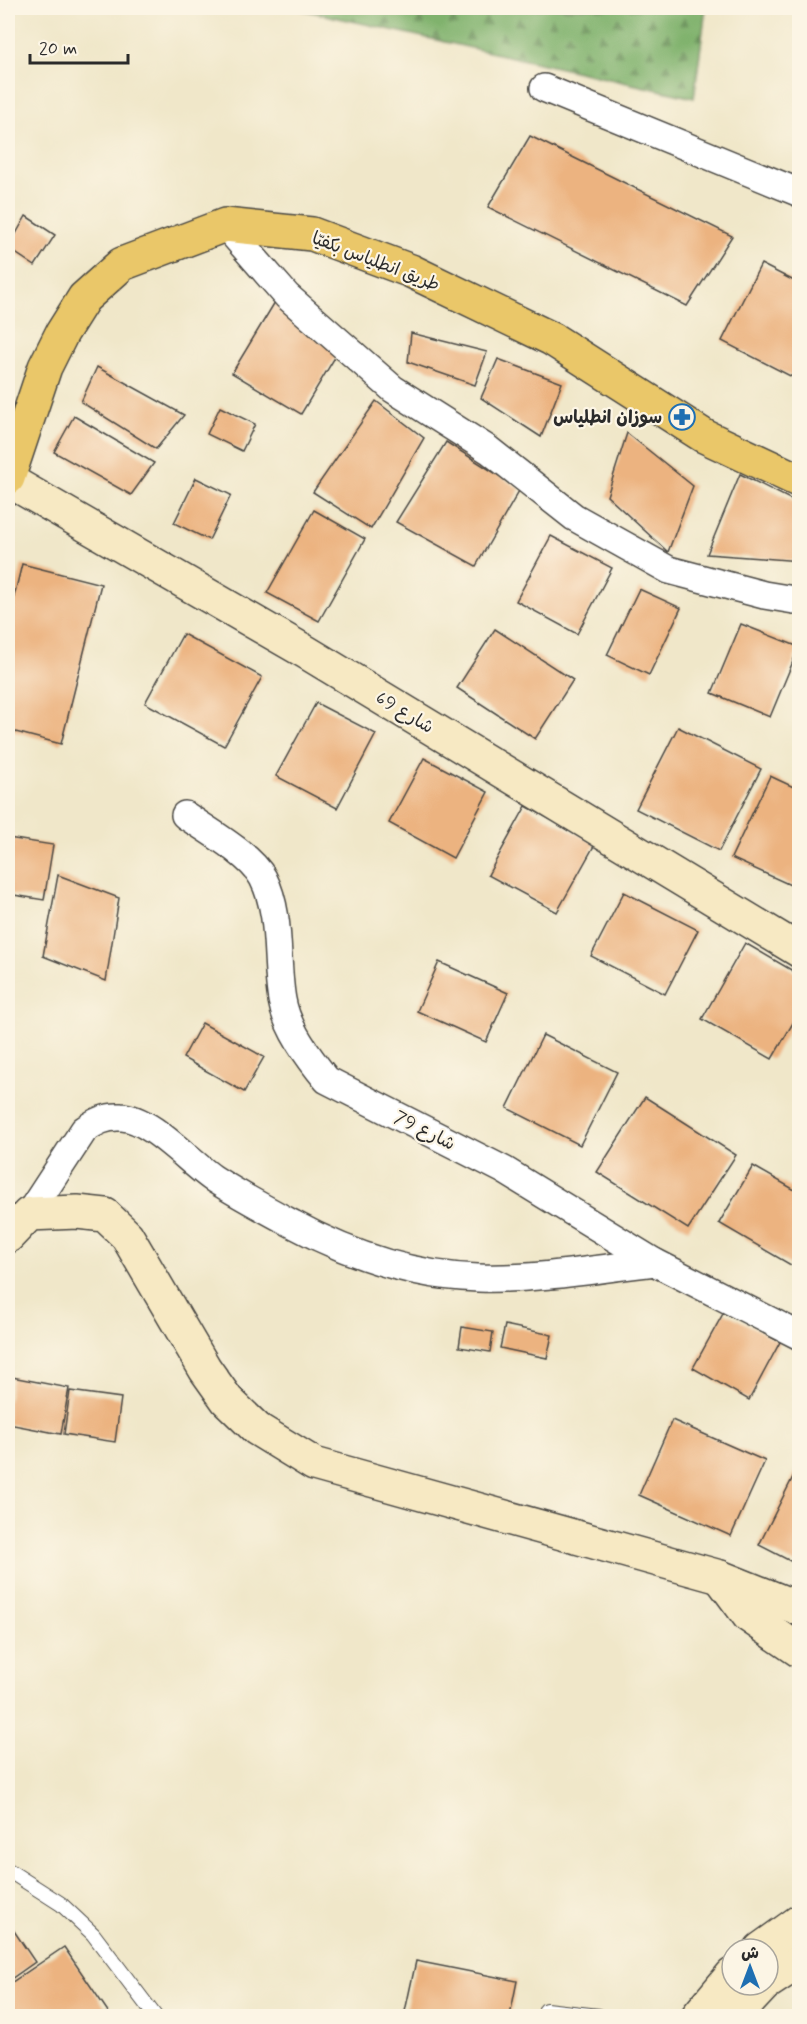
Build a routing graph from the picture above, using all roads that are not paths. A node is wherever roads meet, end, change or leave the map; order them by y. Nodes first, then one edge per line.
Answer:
1 (544, 88) dead end
2 (800, 193) edge
3 (225, 225) junction
4 (8, 479) edge
5 (800, 481) edge
6 (800, 601) edge
7 (185, 815) dead end
8 (800, 951) edge
9 (18, 1225) edge
10 (654, 1262) junction
11 (800, 1336) edge
12 (720, 1577) junction
13 (800, 1609) edge
14 (800, 1651) edge
15 (8, 1870) edge
16 (800, 1921) edge
17 (778, 1937) edge
18 (800, 1961) edge
19 (780, 1974) edge
20 (720, 1989) edge
21 (753, 1997) edge
22 (546, 2010) dead end
23 (155, 2016) edge
24 (599, 2016) edge
25 (698, 2016) edge
26 (735, 2016) edge

1 - 2 street
3 - 4 highway, طريق انطلياس بكفيّا
3 - 5 highway, طريق انطلياس بكفيّا
3 - 6 street
4 - 8 street, شارع 69
7 - 10 street, شارع 79
9 - 10 street
9 - 12 street
10 - 11 street, شارع 79
12 - 13 street
12 - 14 street
15 - 23 lane
16 - 17 street
18 - 19 street
20 - 25 street
21 - 26 street
22 - 24 lane

